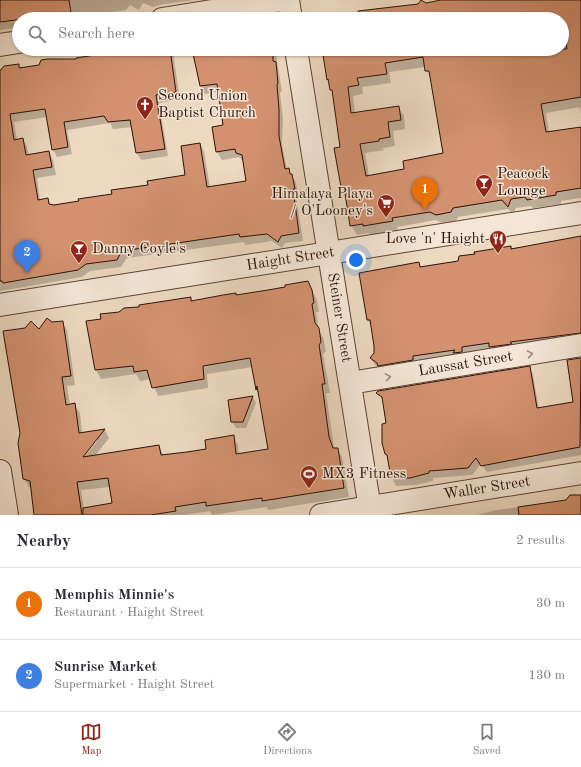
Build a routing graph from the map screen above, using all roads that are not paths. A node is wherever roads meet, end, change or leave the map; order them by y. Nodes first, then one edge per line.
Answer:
1 (282, 0) edge
2 (288, 0) edge
3 (206, 12) edge
4 (290, 12) edge
5 (12, 43) edge
6 (0, 45) edge
7 (297, 56) edge
8 (581, 213) edge
9 (329, 253) junction
10 (0, 305) edge
11 (581, 345) edge
12 (350, 383) junction
13 (0, 471) edge
14 (581, 473) edge
15 (370, 511) edge
16 (7, 515) edge
17 (321, 515) edge

1 - 3 street
2 - 4 street
5 - 6 street
7 - 9 street, Steiner Street
8 - 9 street, Haight Street
9 - 10 street, Haight Street
9 - 12 street, Steiner Street
12 -> 11 street, Laussat Street
12 - 15 street, Steiner Street
13 - 16 street
14 - 15 street, Waller Street
15 - 17 street, Waller Street

